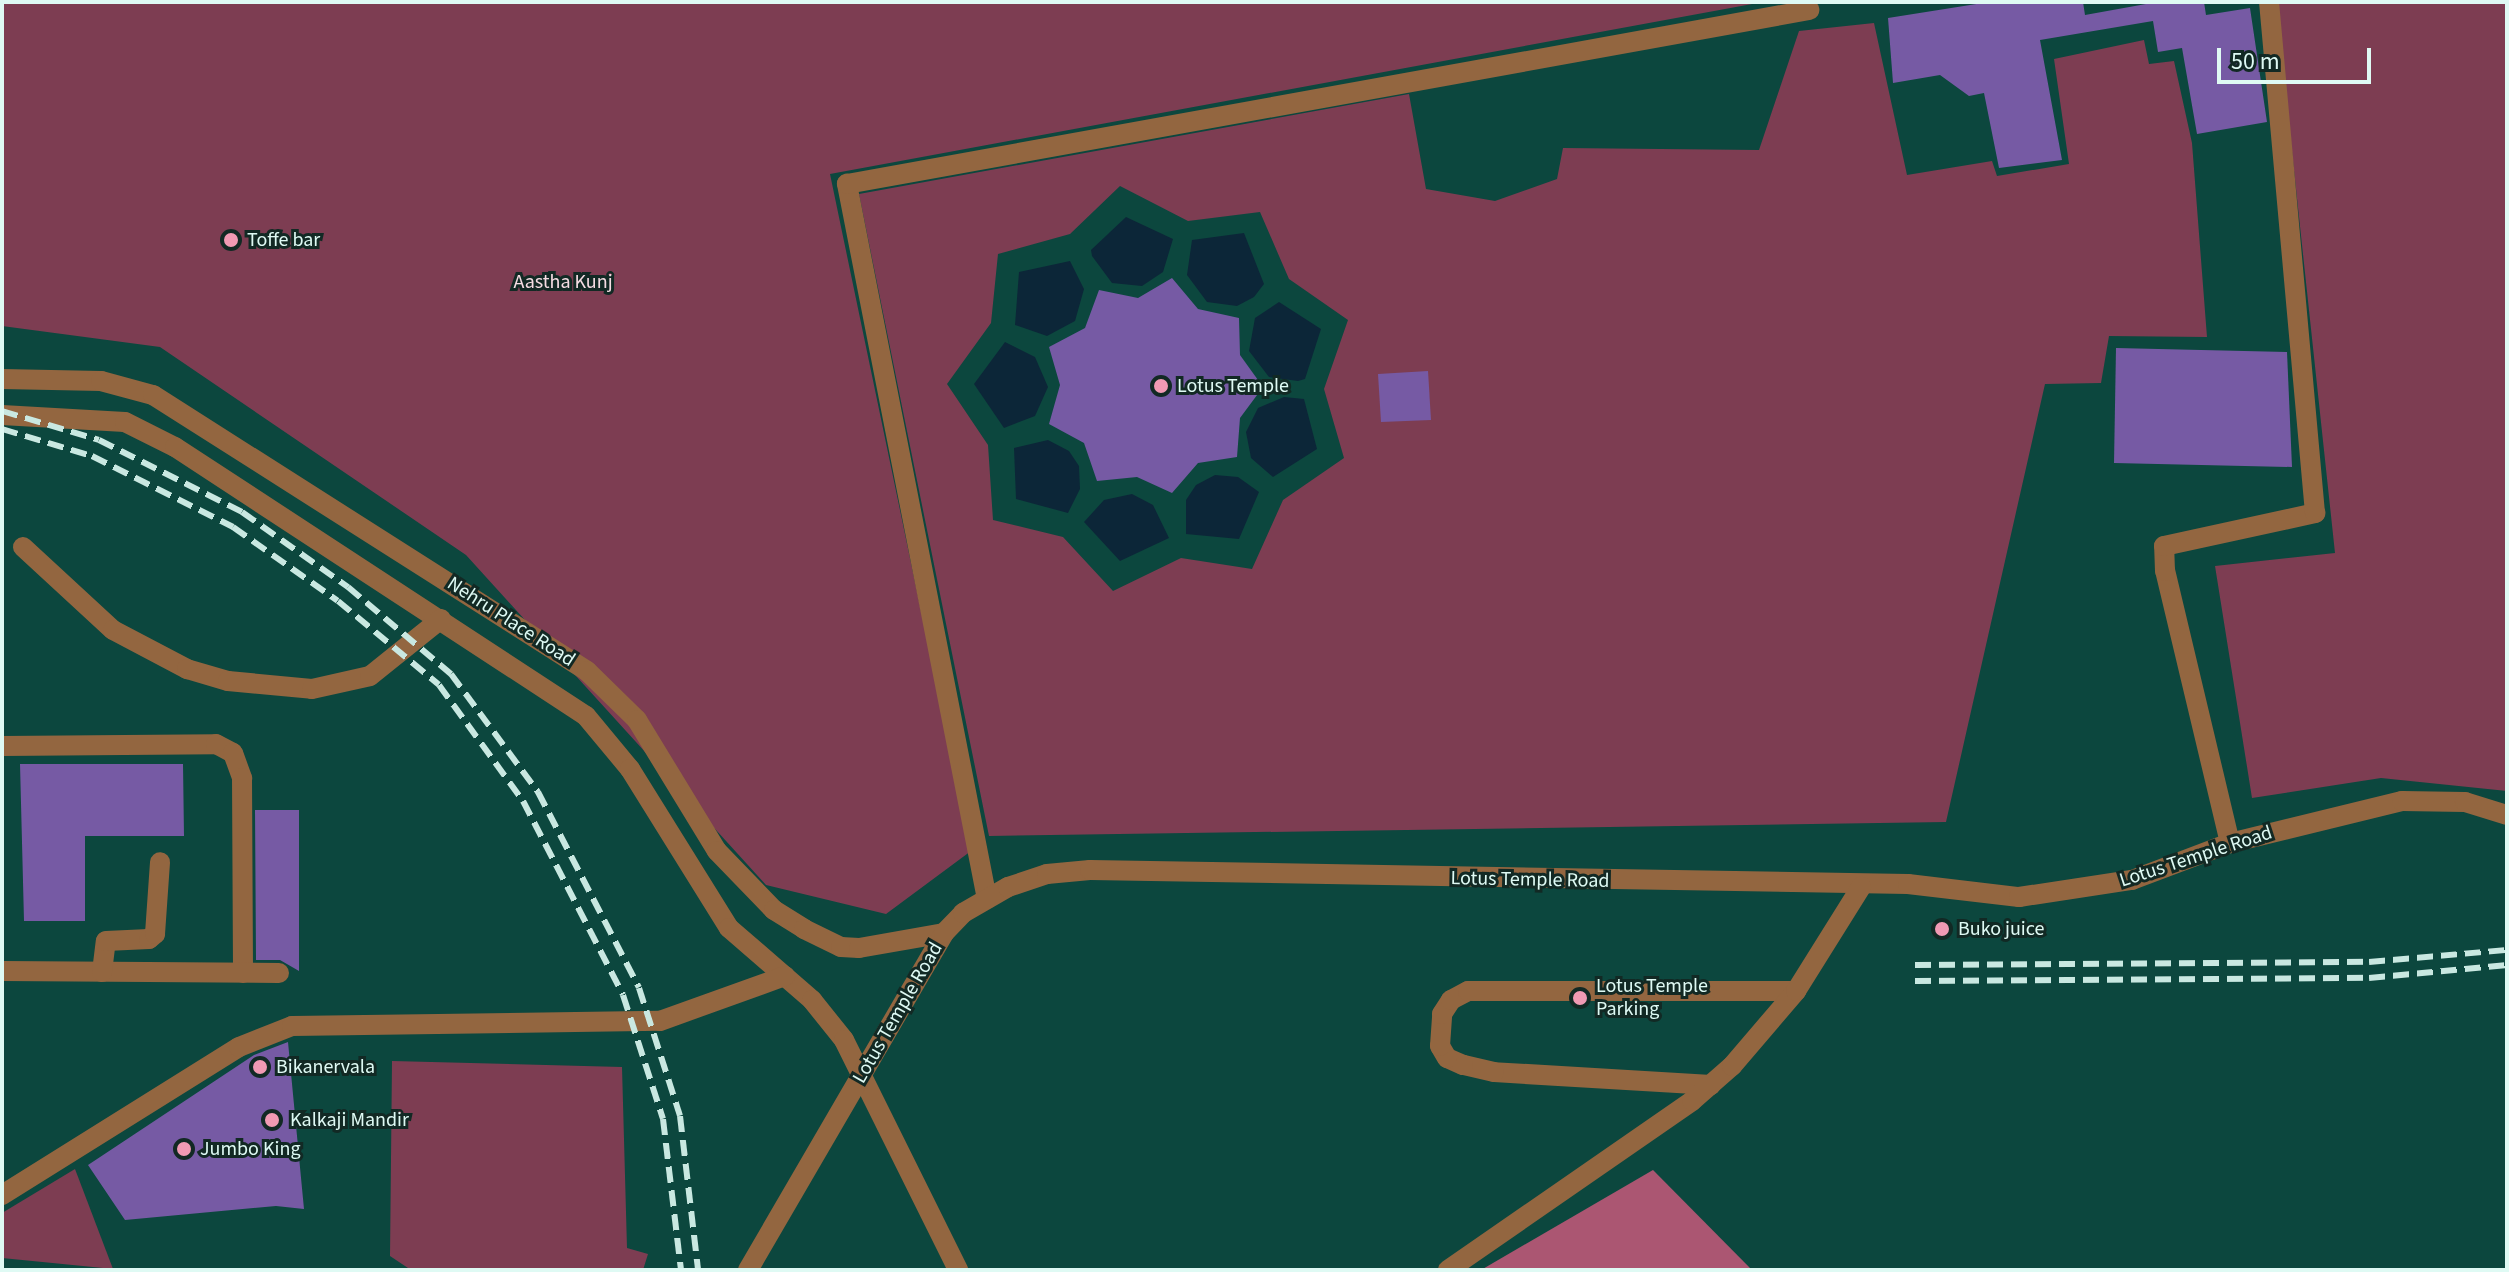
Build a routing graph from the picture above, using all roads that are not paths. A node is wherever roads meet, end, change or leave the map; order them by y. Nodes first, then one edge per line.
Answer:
1 (2269, 2) edge
2 (1809, 10) dead end
3 (2, 379) edge
4 (2, 415) edge
5 (23, 547) dead end
6 (441, 619) junction
7 (2, 746) edge
8 (2507, 815) edge
9 (2230, 843) junction
10 (160, 862) dead end
11 (1861, 887) junction
12 (987, 899) junction
13 (944, 933) junction
14 (2, 971) edge
15 (102, 972) junction
16 (243, 973) junction
17 (279, 973) dead end
18 (785, 976) junction
19 (1796, 991) junction
20 (861, 1077) junction
21 (1711, 1085) junction
22 (2, 1195) edge
23 (748, 1270) edge
24 (958, 1270) edge
25 (1448, 1270) edge

1 - 9 street
2 - 12 street
3 - 13 street, Nehru Place Road
4 - 6 street, Nehru Place Road
5 - 6 street
6 - 18 street, Nehru Place Road
7 - 16 street
8 - 9 street, Lotus Temple Road
9 - 11 street, Lotus Temple Road
10 - 15 street
11 - 12 street, Lotus Temple Road
11 - 19 street
12 - 13 street, Lotus Temple Road
13 - 20 street, Lotus Temple Road
14 - 15 street
15 - 16 street
16 - 17 street
18 - 20 street, Nehru Place Road
18 - 22 street
19 - 21 street
19 - 21 street
20 - 23 street, Lotus Temple Road
20 - 24 street, Nehru Place Road
21 - 25 street

